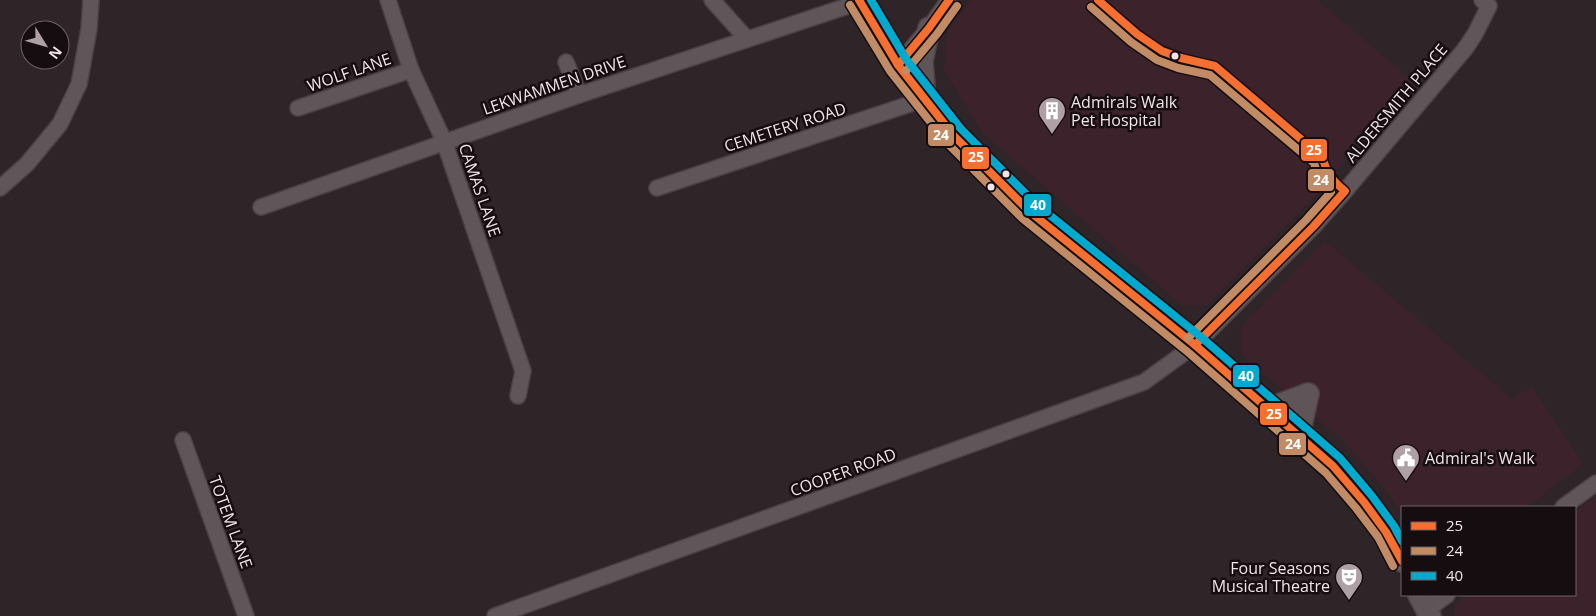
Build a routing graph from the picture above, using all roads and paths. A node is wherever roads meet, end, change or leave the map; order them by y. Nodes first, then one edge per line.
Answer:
1 (91, 0) edge
2 (388, 0) edge
3 (712, 0) edge
4 (949, 0) edge
5 (859, 1) edge
6 (1485, 3) edge
7 (929, 28) junction
8 (747, 39) junction
9 (566, 62) dead end
10 (898, 65) junction
11 (411, 70) junction
12 (579, 95) junction
13 (925, 99) junction
14 (298, 108) dead end
15 (444, 141) junction
16 (0, 188) edge
17 (657, 188) dead end
18 (261, 207) dead end
19 (1195, 345) junction
20 (518, 396) dead end
21 (1268, 409) junction
22 (1298, 435) junction
23 (182, 440) dead end
24 (1596, 483) edge
25 (1565, 506) edge
26 (1401, 559) edge
27 (1445, 596) edge
28 (1425, 607) edge
29 (246, 616) edge
30 (495, 616) edge

1 - 16 street
2 - 11 street, CAMAS LANE
3 - 8 street
4 - 7 street
5 - 8 street, LEKWAMMEN DRIVE
5 - 10 main road
6 - 19 street, ALDERSMITH PLACE
7 - 10 street
7 - 13 main road
8 - 12 street, LEKWAMMEN DRIVE
9 - 12 street
10 - 13 main road
11 - 14 street, WOLF LANE
11 - 15 street, CAMAS LANE
12 - 15 street, LEKWAMMEN DRIVE
13 - 17 street, CEMETERY ROAD
13 - 19 main road
15 - 18 street, LEKWAMMEN DRIVE
15 - 20 street, CAMAS LANE
19 - 21 main road
19 - 30 street, COOPER ROAD
21 - 22 main road
21 - 22 main road
22 - 26 main road
23 - 29 street, TOTEM LANE
24 - 25 street
27 - 28 street

